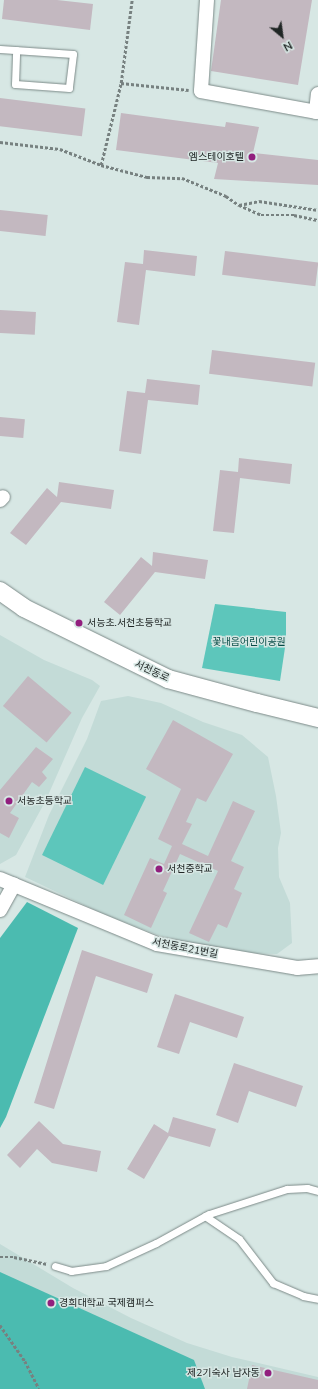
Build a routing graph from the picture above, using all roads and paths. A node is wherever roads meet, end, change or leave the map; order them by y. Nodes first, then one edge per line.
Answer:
1 (132, 0) edge
2 (207, 0) edge
3 (0, 49) edge
4 (16, 50) junction
5 (120, 84) junction
6 (201, 91) junction
7 (318, 94) edge
8 (317, 112) edge
9 (0, 142) edge
10 (101, 165) junction
11 (239, 205) junction
12 (318, 210) edge
13 (318, 220) edge
14 (0, 591) edge
15 (318, 718) edge
16 (0, 879) edge
17 (14, 885) junction
18 (0, 910) edge
19 (318, 966) edge
20 (318, 1191) edge
21 (205, 1216) junction
22 (0, 1257) edge
23 (55, 1266) joint
24 (318, 1299) edge
25 (0, 1325) edge
26 (39, 1389) edge

1 - 5 path
2 - 6 street
3 - 4 lane
4 - 4 lane
5 - 6 path
5 - 10 path
6 - 8 street
7 - 8 street
9 - 10 path
10 - 11 path
11 - 12 path
11 - 13 path
14 - 15 street, 서천동로
16 - 17 street, 서천동로21번길
17 - 18 street
17 - 19 street, 서천동로21번길
20 - 21 lane
21 - 23 lane
21 - 24 lane
22 - 23 path
25 - 26 path

